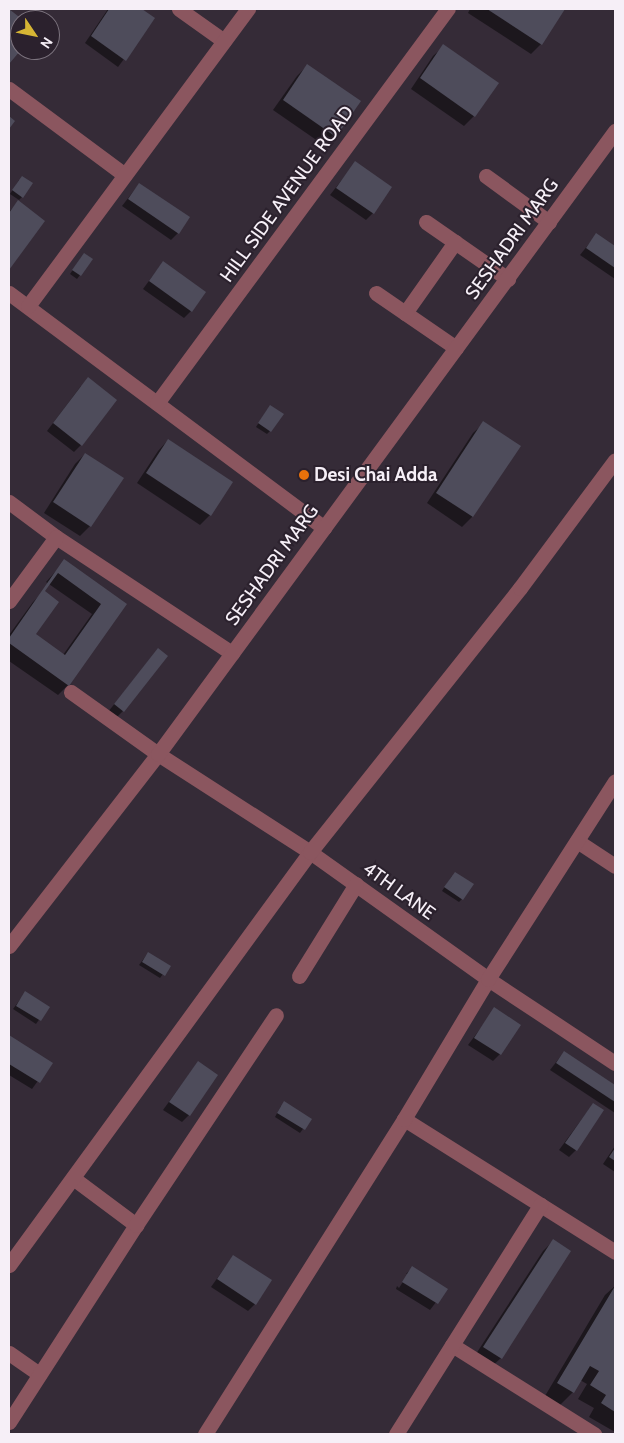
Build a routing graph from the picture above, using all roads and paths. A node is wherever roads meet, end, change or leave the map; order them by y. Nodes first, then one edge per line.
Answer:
1 (179, 9) edge
2 (248, 9) edge
3 (448, 9) edge
4 (224, 41) junction
5 (9, 90) edge
6 (615, 131) edge
7 (125, 175) junction
8 (486, 176) dead end
9 (426, 222) dead end
10 (549, 222) junction
11 (455, 242) junction
12 (508, 279) junction
13 (9, 293) edge
14 (376, 293) dead end
15 (28, 306) junction
16 (405, 312) junction
17 (456, 348) junction
18 (157, 403) junction
19 (615, 460) edge
20 (9, 502) edge
21 (324, 528) junction
22 (56, 537) junction
23 (9, 601) edge
24 (232, 653) junction
25 (71, 692) dead end
26 (158, 754) junction
27 (615, 781) edge
28 (577, 841) junction
29 (310, 852) junction
30 (615, 866) edge
31 (356, 884) junction
32 (9, 946) edge
33 (299, 976) dead end
34 (488, 979) junction
35 (276, 1015) dead end
36 (615, 1063) edge
37 (404, 1119) junction
38 (73, 1178) junction
39 (540, 1205) junction
40 (136, 1225) junction
41 (615, 1252) edge
42 (9, 1265) edge
43 (452, 1345) junction
44 (9, 1353) edge
45 (39, 1374) junction
46 (9, 1422) edge
47 (205, 1434) edge
48 (396, 1434) edge
49 (594, 1434) edge

1 - 4 street
2 - 4 street
3 - 18 street, HILL SIDE AVENUE ROAD
4 - 7 street
5 - 7 street
6 - 10 street, SESHADRI MARG
7 - 15 street
8 - 10 street
9 - 11 street
10 - 12 street, SESHADRI MARG
11 - 12 street
11 - 16 street
12 - 17 street, SESHADRI MARG
13 - 15 street
14 - 16 street
15 - 18 street
16 - 17 street
17 - 21 street, SESHADRI MARG
18 - 21 street
19 - 29 street
20 - 22 street
21 - 24 street, SESHADRI MARG
22 - 23 street
22 - 24 street
24 - 26 street, SESHADRI MARG
25 - 26 street, 4TH LANE
26 - 29 street, 4TH LANE
26 - 32 street, SESHADRI MARG
27 - 28 street
28 - 30 street
28 - 34 street
29 - 31 street, 4TH LANE
29 - 38 street
31 - 33 street
31 - 34 street, 4TH LANE
34 - 36 street, 4TH LANE
34 - 37 street
35 - 40 street
37 - 39 street
37 - 47 street
38 - 40 street
38 - 42 street
39 - 41 street
39 - 43 street
40 - 45 street
43 - 48 street
43 - 49 street
44 - 45 street
45 - 46 street

